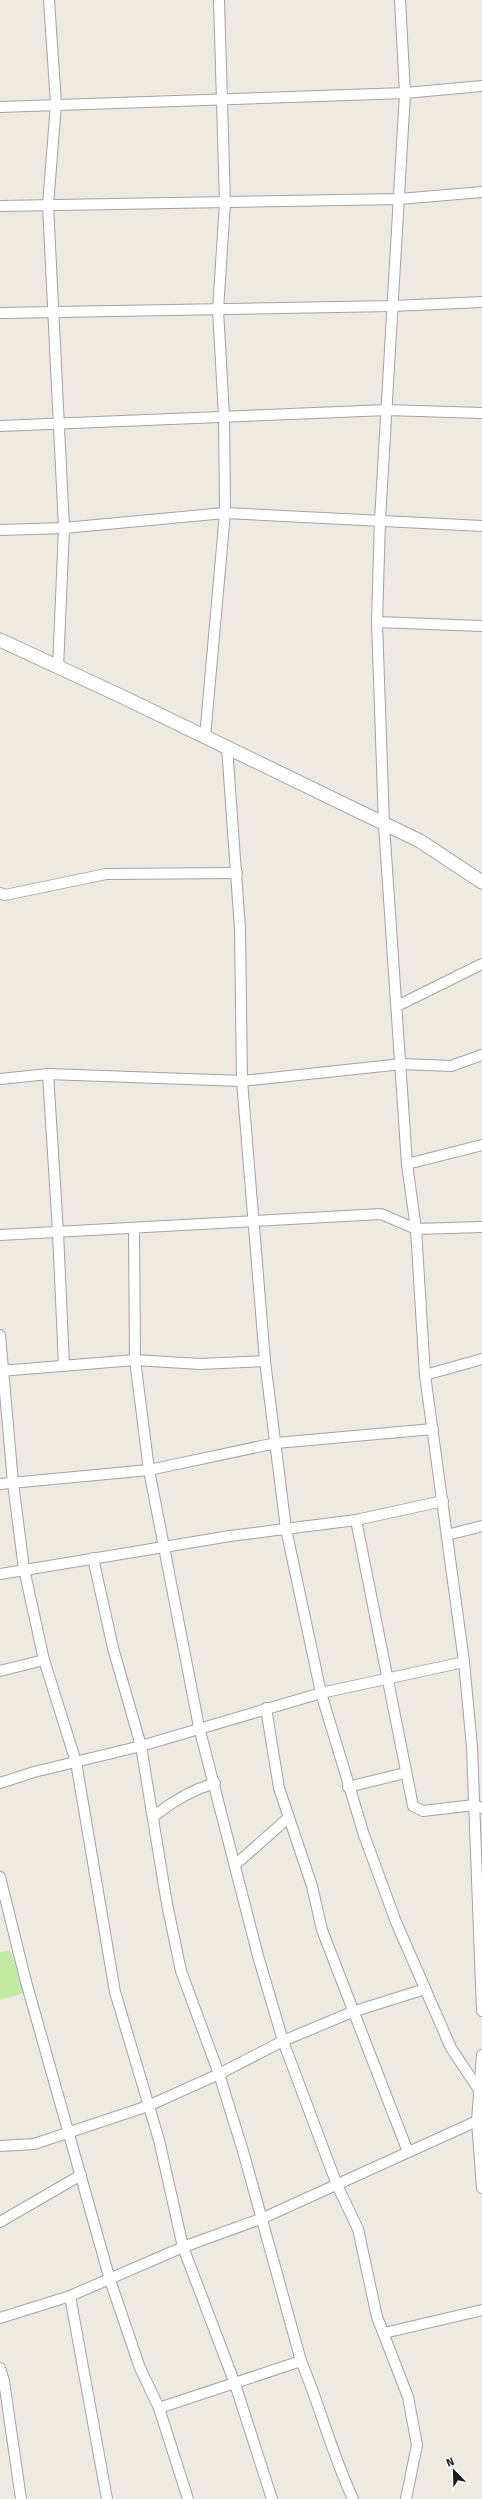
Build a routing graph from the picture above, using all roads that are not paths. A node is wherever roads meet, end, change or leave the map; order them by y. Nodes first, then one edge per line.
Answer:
1 (49, 0) edge
2 (219, 0) edge
3 (400, 0) edge
4 (482, 86) edge
5 (405, 93) junction
6 (223, 100) junction
7 (56, 104) junction
8 (0, 107) edge
9 (482, 192) edge
10 (399, 200) junction
11 (225, 203) junction
12 (0, 206) edge
13 (48, 206) junction
14 (482, 302) edge
15 (392, 306) junction
16 (54, 310) junction
17 (218, 310) junction
18 (0, 313) edge
19 (386, 410) junction
20 (482, 414) edge
21 (224, 416) junction
22 (57, 423) junction
23 (0, 426) edge
24 (225, 513) junction
25 (380, 520) junction
26 (482, 526) edge
27 (64, 528) junction
28 (0, 530) edge
29 (377, 622) junction
30 (482, 626) edge
31 (0, 640) edge
32 (58, 668) junction
33 (205, 737) junction
34 (227, 747) junction
35 (384, 825) junction
36 (237, 873) junction
37 (482, 882) edge
38 (0, 893) edge
39 (482, 964) edge
40 (397, 1006) junction
41 (482, 1056) edge
42 (402, 1064) junction
43 (48, 1074) junction
44 (0, 1079) edge
45 (242, 1082) junction
46 (482, 1145) edge
47 (407, 1164) junction
48 (255, 1221) junction
49 (482, 1227) edge
50 (134, 1228) junction
51 (416, 1229) junction
52 (58, 1232) junction
53 (0, 1235) edge
54 (0, 1334) edge
55 (482, 1359) edge
56 (135, 1360) junction
57 (265, 1361) junction
58 (64, 1366) junction
59 (2, 1371) edge
60 (425, 1375) junction
61 (433, 1429) junction
62 (276, 1443) junction
63 (149, 1470) junction
64 (13, 1483) junction
65 (0, 1484) edge
66 (443, 1500) junction
67 (356, 1520) junction
68 (482, 1526) edge
69 (286, 1529) junction
70 (447, 1535) junction
71 (163, 1547) junction
72 (93, 1558) junction
73 (24, 1569) junction
74 (0, 1574) edge
75 (44, 1660) junction
76 (464, 1662) junction
77 (0, 1671) edge
78 (388, 1678) junction
79 (321, 1693) junction
80 (266, 1708) junction
81 (199, 1727) junction
82 (141, 1746) junction
83 (76, 1762) junction
84 (405, 1773) junction
85 (0, 1783) edge
86 (215, 1783) junction
87 (348, 1787) junction
88 (478, 1807) edge
89 (154, 1816) junction
90 (288, 1818) junction
91 (235, 1865) junction
92 (0, 1877) edge
93 (481, 1946) edge
94 (425, 1988) junction
95 (352, 2012) junction
96 (482, 2012) edge
97 (283, 2041) junction
98 (482, 2055) edge
99 (219, 2074) junction
100 (479, 2090) junction
101 (148, 2106) junction
102 (477, 2121) junction
103 (69, 2134) junction
104 (0, 2146) edge
105 (408, 2152) junction
106 (81, 2175) junction
107 (337, 2185) junction
108 (482, 2188) edge
109 (263, 2218) junction
110 (0, 2222) edge
111 (183, 2247) junction
112 (110, 2280) junction
113 (70, 2296) junction
114 (482, 2310) edge
115 (0, 2318) edge
116 (384, 2332) junction
117 (301, 2361) junction
118 (0, 2368) edge
119 (235, 2384) junction
120 (159, 2408) junction
121 (21, 2499) edge
122 (106, 2499) edge
123 (188, 2499) edge
124 (272, 2499) edge
125 (353, 2499) edge
126 (406, 2499) edge

1 - 7 street
2 - 6 street
3 - 5 street
4 - 5 street
5 - 6 street
5 - 10 street
6 - 7 street
6 - 11 street
7 - 8 street
7 - 13 street
9 - 10 street
10 - 11 street
10 - 15 street
11 - 13 street
11 - 17 street
12 - 13 street
13 - 16 street
14 - 15 street
15 - 17 street
15 - 19 street
16 - 17 street
16 - 18 street
16 - 22 street
17 - 21 street
19 - 20 street
19 - 21 street
19 - 25 street
21 - 22 street
21 - 24 street
22 - 23 street
22 - 27 street
24 - 25 street
24 - 27 street
24 - 33 street
25 - 26 street
25 - 29 street
27 - 28 street
27 - 32 street
29 - 30 street
29 - 35 street
31 - 32 street
32 - 33 street
33 - 34 street
34 - 35 street
34 - 36 street
35 - 37 street
35 - 40 street
36 - 38 street
36 - 45 street
39 - 40 street
40 - 42 street
41 - 42 street
42 - 45 street
42 - 47 street
43 - 44 street
43 - 45 street
43 - 52 street
45 - 48 street
46 - 47 street
47 - 51 street
48 - 50 street
48 - 51 street
48 - 57 street
49 - 51 street
50 - 52 street
50 - 56 street
51 - 60 street
52 - 53 street
52 - 58 street
54 - 59 street
55 - 60 street
56 - 57 street
56 - 58 street
56 - 63 street
57 - 62 street
58 - 59 street
59 - 64 street
60 - 61 street
61 - 62 street
61 - 66 street
62 - 63 street
62 - 69 street
63 - 64 street
63 - 71 street
64 - 65 street
64 - 73 street
66 - 67 street
66 - 70 street
67 - 69 street
67 - 78 street
68 - 70 street
69 - 71 street
69 - 79 street
70 - 76 street
71 - 72 street
71 - 81 street
72 - 73 street
72 - 82 street
73 - 74 street
73 - 75 street
75 - 77 street
75 - 83 street
76 - 78 street
76 - 88 street
78 - 79 street
78 - 84 street
79 - 80 street
79 - 87 street
80 - 81 street
80 - 90 street
81 - 82 street
81 - 86 street
82 - 83 street
82 - 89 street
83 - 85 street
83 - 101 street
84 - 87 street
84 - 88 street
86 - 89 street
86 - 91 street
87 - 94 street
88 - 93 street
89 - 99 street
90 - 91 street
90 - 95 street
91 - 97 street
92 - 103 street
93 - 96 street
94 - 95 street
94 - 100 street
95 - 97 street
95 - 105 street
97 - 99 street
97 - 107 street
98 - 100 street
99 - 101 street
99 - 109 street
100 - 102 street
101 - 103 street
101 - 111 street
102 - 105 street
102 - 108 street
103 - 104 street
103 - 106 street
105 - 107 street
106 - 110 street
106 - 112 street
107 - 109 street
107 - 116 street
109 - 111 street
109 - 117 street
111 - 112 street
111 - 119 street
112 - 113 street
112 - 120 street
113 - 115 street
113 - 122 street
114 - 116 street
116 - 126 street
117 - 119 street
117 - 125 street
118 - 121 street
119 - 120 street
119 - 124 street
120 - 123 street

